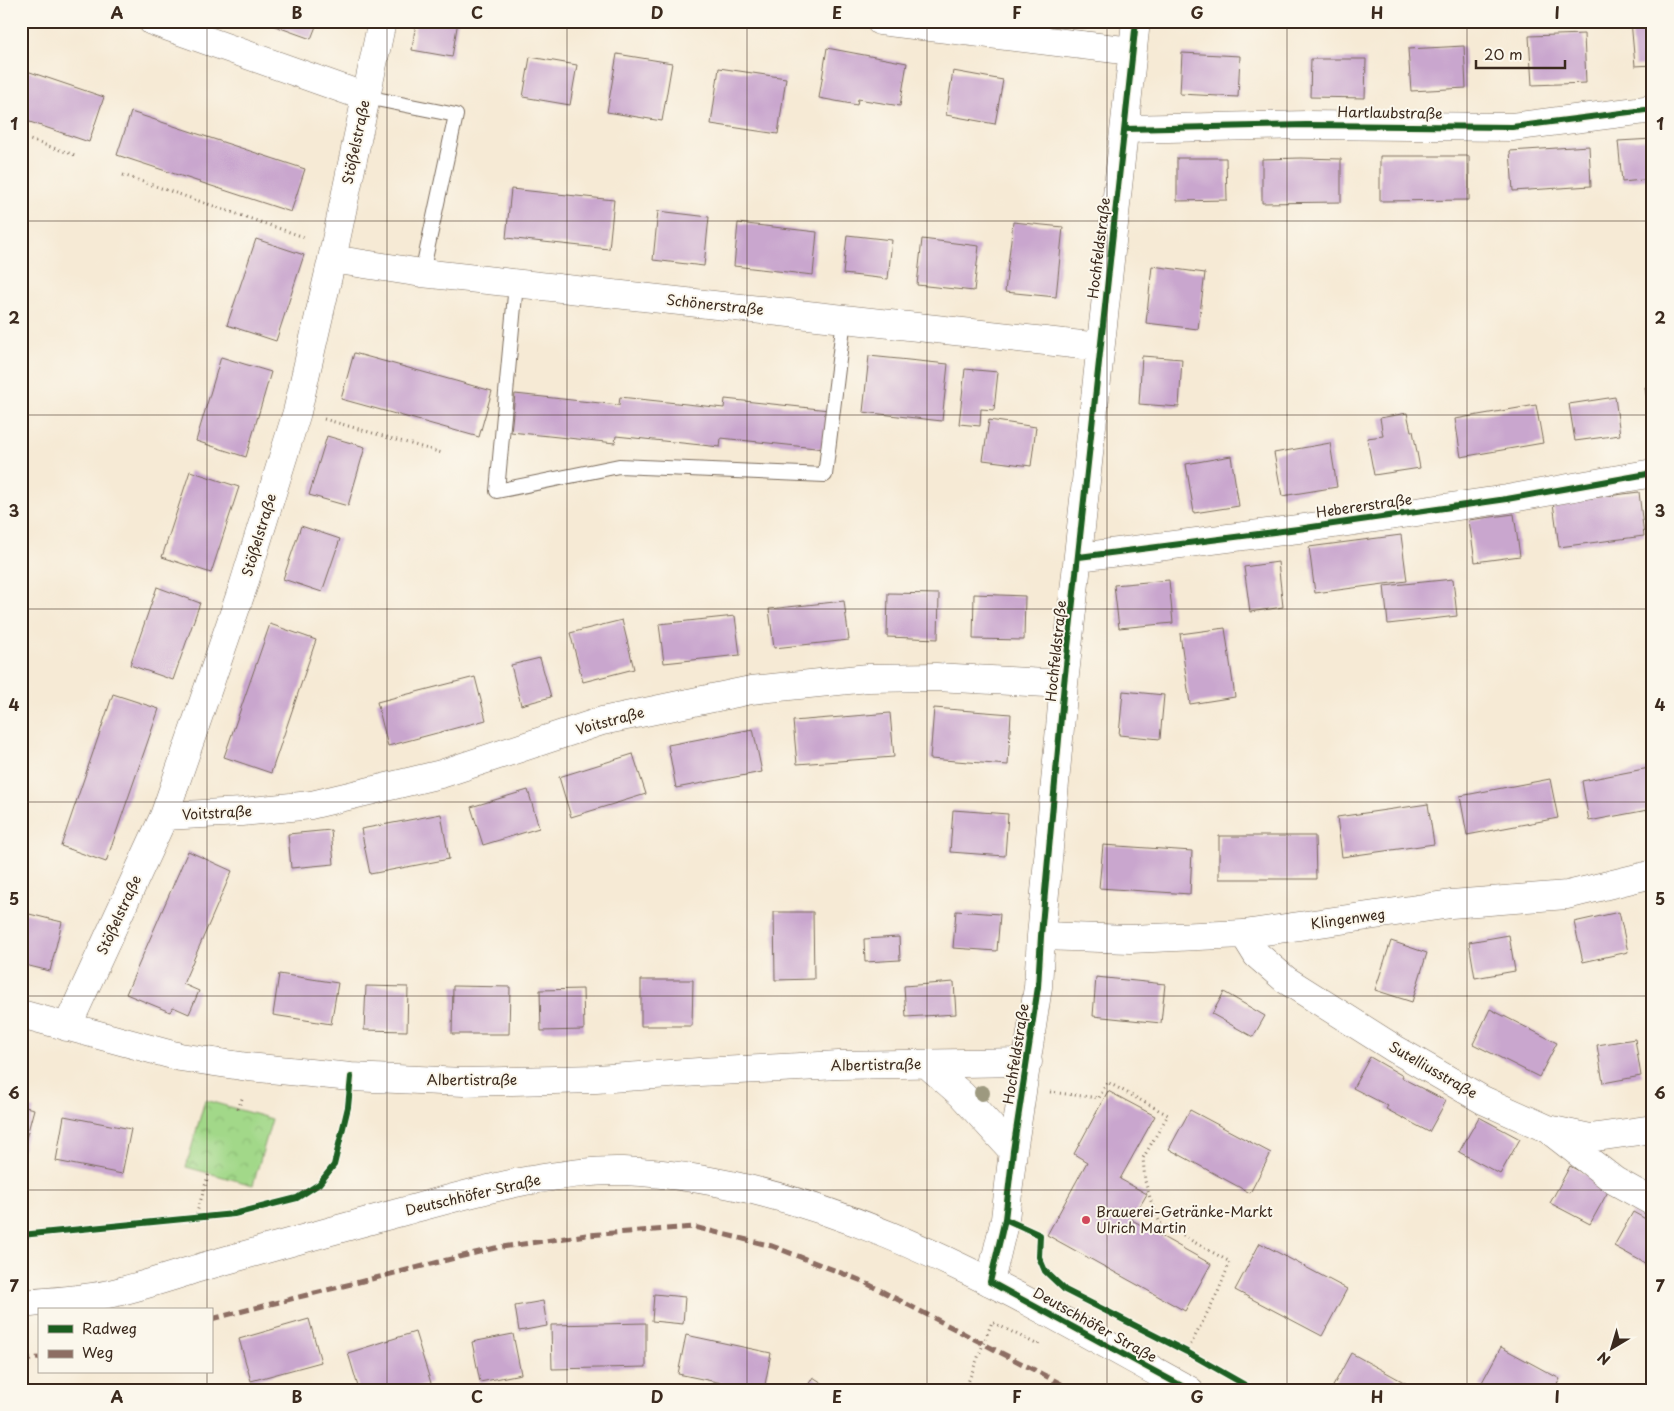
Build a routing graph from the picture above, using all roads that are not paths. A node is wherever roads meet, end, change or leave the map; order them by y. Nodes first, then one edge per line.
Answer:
1 (152, 21) edge
2 (382, 21) edge
3 (880, 21) edge
4 (1136, 21) edge
5 (1132, 51) junction
6 (366, 97) junction
7 (1653, 109) edge
8 (1125, 129) junction
9 (333, 253) junction
10 (422, 273) junction
11 (516, 284) junction
12 (844, 319) junction
13 (1100, 347) junction
14 (1653, 473) edge
15 (1079, 557) junction
16 (1064, 684) junction
17 (164, 816) junction
18 (1653, 874) edge
19 (1244, 934) junction
20 (1041, 936) junction
21 (21, 1014) edge
22 (67, 1027) junction
23 (928, 1065) junction
24 (1026, 1075) junction
25 (1653, 1129) edge
26 (1548, 1130) junction
27 (1013, 1151) junction
28 (1653, 1202) edge
29 (990, 1282) junction
30 (21, 1304) edge
31 (1189, 1390) edge

1 - 6 street
2 - 6 street, Stößelstraße
3 - 5 street
4 - 5 street, Hochfeldstraße
5 - 8 street, Hochfeldstraße
6 - 9 street, Stößelstraße
6 - 10 lane
7 - 8 street, Hartlaubstraße
8 - 13 street, Hochfeldstraße
9 - 10 street, Schönerstraße
9 - 17 street, Stößelstraße
10 - 11 street, Schönerstraße
11 - 12 street, Schönerstraße
11 - 12 lane
12 - 13 street, Schönerstraße
13 - 15 street, Hochfeldstraße
14 - 15 street, Hebererstraße
15 - 16 street, Hochfeldstraße
16 - 17 street, Voitstraße
16 - 20 street, Hochfeldstraße
17 - 22 street, Stößelstraße
18 - 19 street, Klingenweg
19 - 20 street, Klingenweg
19 - 26 street, Sutelliusstraße
20 - 24 street, Hochfeldstraße
21 - 22 street, Albertistraße
22 - 23 street, Albertistraße
23 - 24 street, Albertistraße
23 - 27 street, Albertistraße
24 - 27 street, Hochfeldstraße
25 - 26 street, Sutelliusstraße
26 - 28 street
27 - 29 street, Hochfeldstraße
29 - 30 street, Deutschhöfer Straße
29 - 31 street, Deutschhöfer Straße

